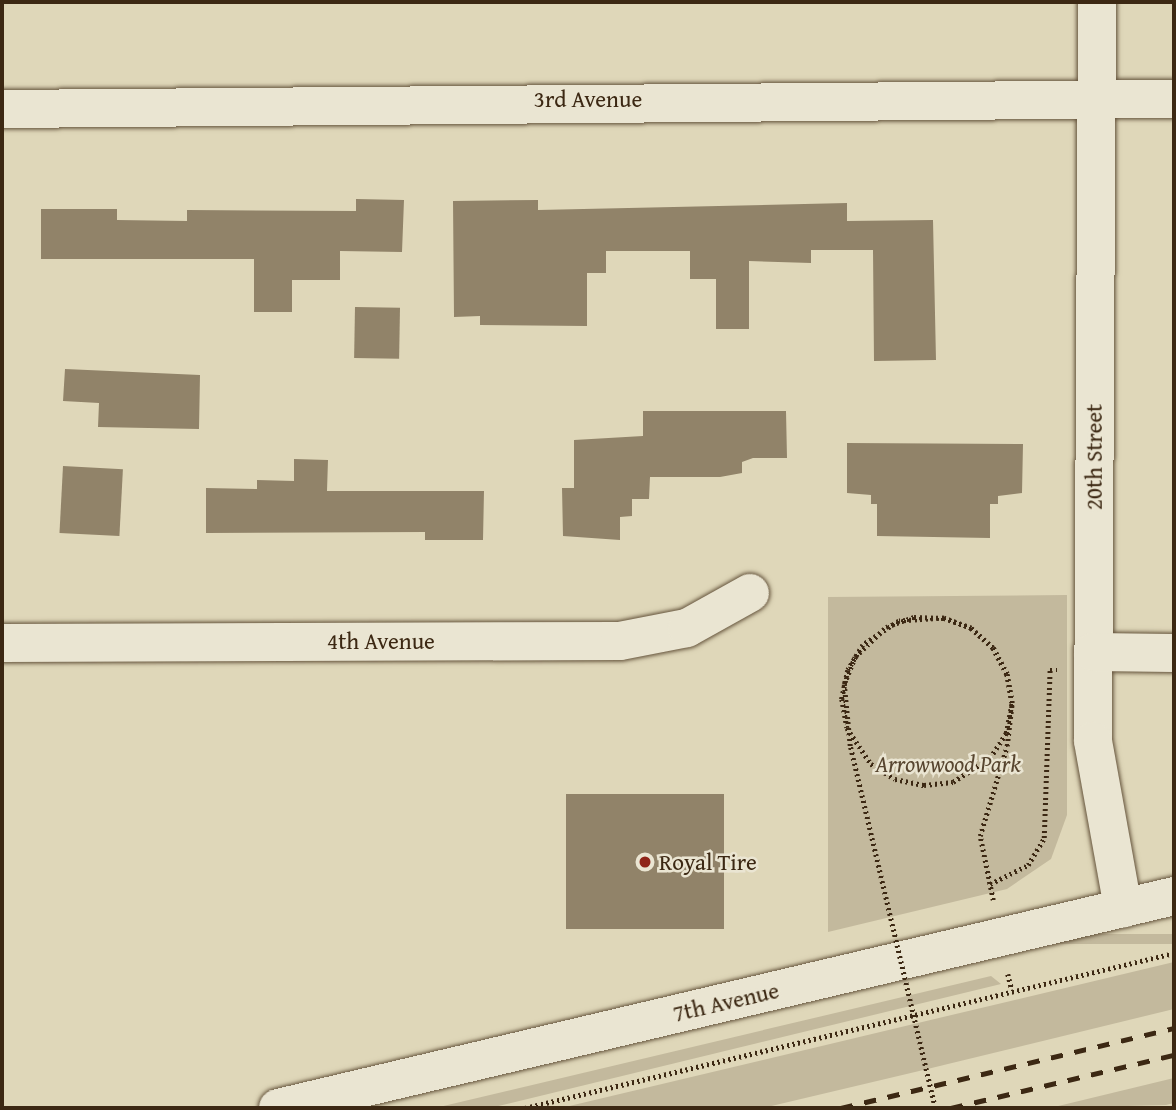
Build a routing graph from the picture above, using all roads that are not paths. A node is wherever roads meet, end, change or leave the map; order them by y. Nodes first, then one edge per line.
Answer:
1 (1097, 2) edge
2 (1174, 99) edge
3 (1097, 100) junction
4 (2, 108) edge
5 (750, 593) dead end
6 (2, 643) edge
7 (1093, 652) junction
8 (1174, 653) edge
9 (1174, 897) edge
10 (1123, 908) junction
11 (278, 1108) edge

1 - 3 street, 20th Street
2 - 3 street, 3rd Avenue
3 - 4 street, 3rd Avenue
3 - 7 street, 20th Street
5 - 6 street, 4th Avenue
7 - 8 street
7 - 10 street, 20th Street
9 - 10 street, 7th Avenue
10 - 11 street, 7th Avenue

